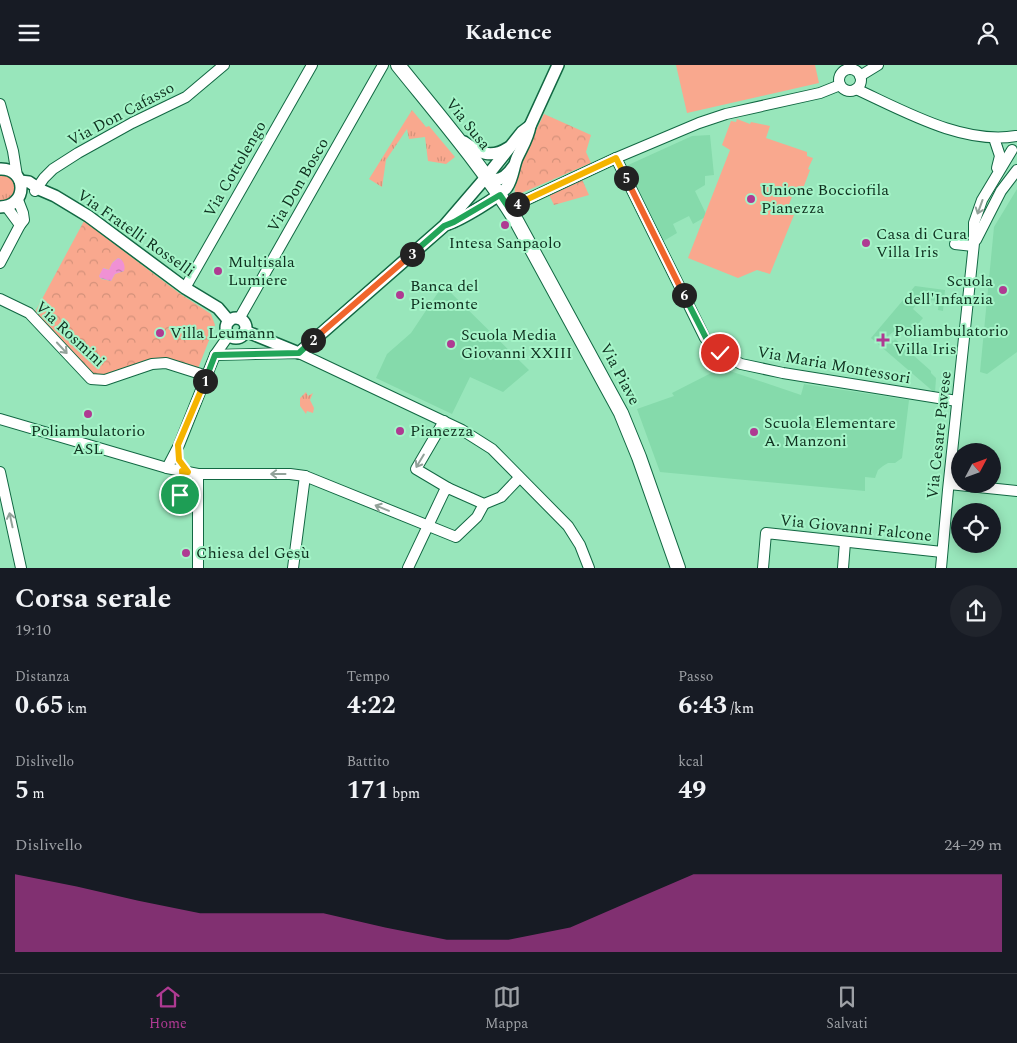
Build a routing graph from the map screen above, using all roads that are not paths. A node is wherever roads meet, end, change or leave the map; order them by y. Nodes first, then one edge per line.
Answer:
1 (224, 65) edge
2 (312, 65) edge
3 (383, 65) edge
4 (398, 65) edge
5 (558, 65) edge
6 (878, 65) edge
7 (846, 67) edge
8 (860, 77) junction
9 (840, 85) junction
10 (856, 89) junction
11 (0, 104) edge
12 (530, 126) junction
13 (455, 136) junction
14 (1017, 136) edge
15 (985, 137) junction
16 (995, 141) junction
17 (11, 142) junction
18 (514, 144) junction
19 (1014, 150) edge
20 (616, 158) junction
21 (514, 167) junction
22 (1, 169) edge
23 (1017, 169) edge
24 (488, 177) junction
25 (19, 179) junction
26 (991, 185) junction
27 (38, 189) junction
28 (500, 195) junction
29 (19, 197) junction
30 (2, 207) edge
31 (509, 208) junction
32 (20, 225) junction
33 (444, 226) junction
34 (955, 244) dead end
35 (974, 245) junction
36 (0, 263) edge
37 (185, 288) junction
38 (0, 299) edge
39 (234, 320) junction
40 (244, 331) junction
41 (229, 335) junction
42 (296, 352) junction
43 (215, 355) junction
44 (207, 376) junction
45 (957, 401) junction
46 (0, 419) edge
47 (444, 421) junction
48 (178, 445) junction
49 (167, 468) junction
50 (0, 472) edge
51 (190, 472) junction
52 (305, 476) junction
53 (519, 478) junction
54 (949, 484) junction
55 (448, 488) junction
56 (1017, 491) edge
57 (198, 501) junction
58 (484, 504) junction
59 (428, 525) junction
60 (845, 542) junction
61 (942, 552) junction
62 (21, 568) edge
63 (198, 568) edge
64 (293, 568) edge
65 (408, 568) edge
66 (589, 568) edge
67 (678, 568) edge
68 (762, 568) edge
69 (843, 568) edge
70 (941, 568) edge

1 - 27 street, Via Don Cafasso
2 - 37 street, Via Cottolengo
3 - 39 street, Via Don Bosco
4 - 13 main road, Via Susa
5 - 12 street
6 - 8 street
7 - 8 street
7 - 9 street
8 - 10 street
9 - 10 street
9 - 20 street
10 - 15 street
11 - 17 street
12 - 18 street
12 - 21 street
13 - 18 street
13 - 24 main road, Via Susa
14 - 15 street
14 - 19 street, Via Cesare Pavese
15 - 16 street
16 - 19 street
16 - 26 street
17 - 22 street
17 - 25 street
18 - 24 street
19 - 26 street, Via Cesare Pavese
20 - 31 street
20 - 45 street, Via Maria Montessori
21 - 24 street
21 - 28 street
22 - 25 street, Via Fratelli Rosselli
23 - 35 street, Via Cesare Pavese
24 - 28 main road, Via Susa
24 - 33 street
25 - 27 street, Via Fratelli Rosselli
25 - 29 street
26 -> 35 street, Via Cesare Pavese
27 - 29 street
27 - 37 street, Via Fratelli Rosselli
28 - 31 main road, Via Susa
28 - 33 street
29 - 30 street
29 - 32 street
30 - 32 street
31 - 67 main road, Via Piave
32 - 36 street
33 - 42 street
34 - 35 street
35 - 45 street, Via Cesare Pavese
37 - 39 street, Via Fratelli Rosselli
38 -> 44 street, Via Rosmini
39 - 40 street
39 - 41 street
40 - 41 street
40 - 42 street
41 - 43 street
42 - 43 street
42 - 47 street
43 - 44 street
44 - 48 street
45 - 54 street, Via Cesare Pavese
46 - 49 street
47 - 53 street
47 -> 55 street
48 - 49 street
48 - 51 street
49 - 51 street
62 -> 50 street
52 -> 51 street
51 - 57 street
51 - 57 street
59 -> 52 street
52 - 64 street
53 - 58 street
53 - 66 street
54 - 56 street
54 - 61 street, Via Cesare Pavese
55 - 58 street
55 - 59 street
57 - 63 street
58 - 59 street
59 - 65 street
60 - 61 street, Via Giovanni Falcone
60 - 68 street, Via Giovanni Falcone
60 - 69 street
61 - 70 street, Via Cesare Pavese

